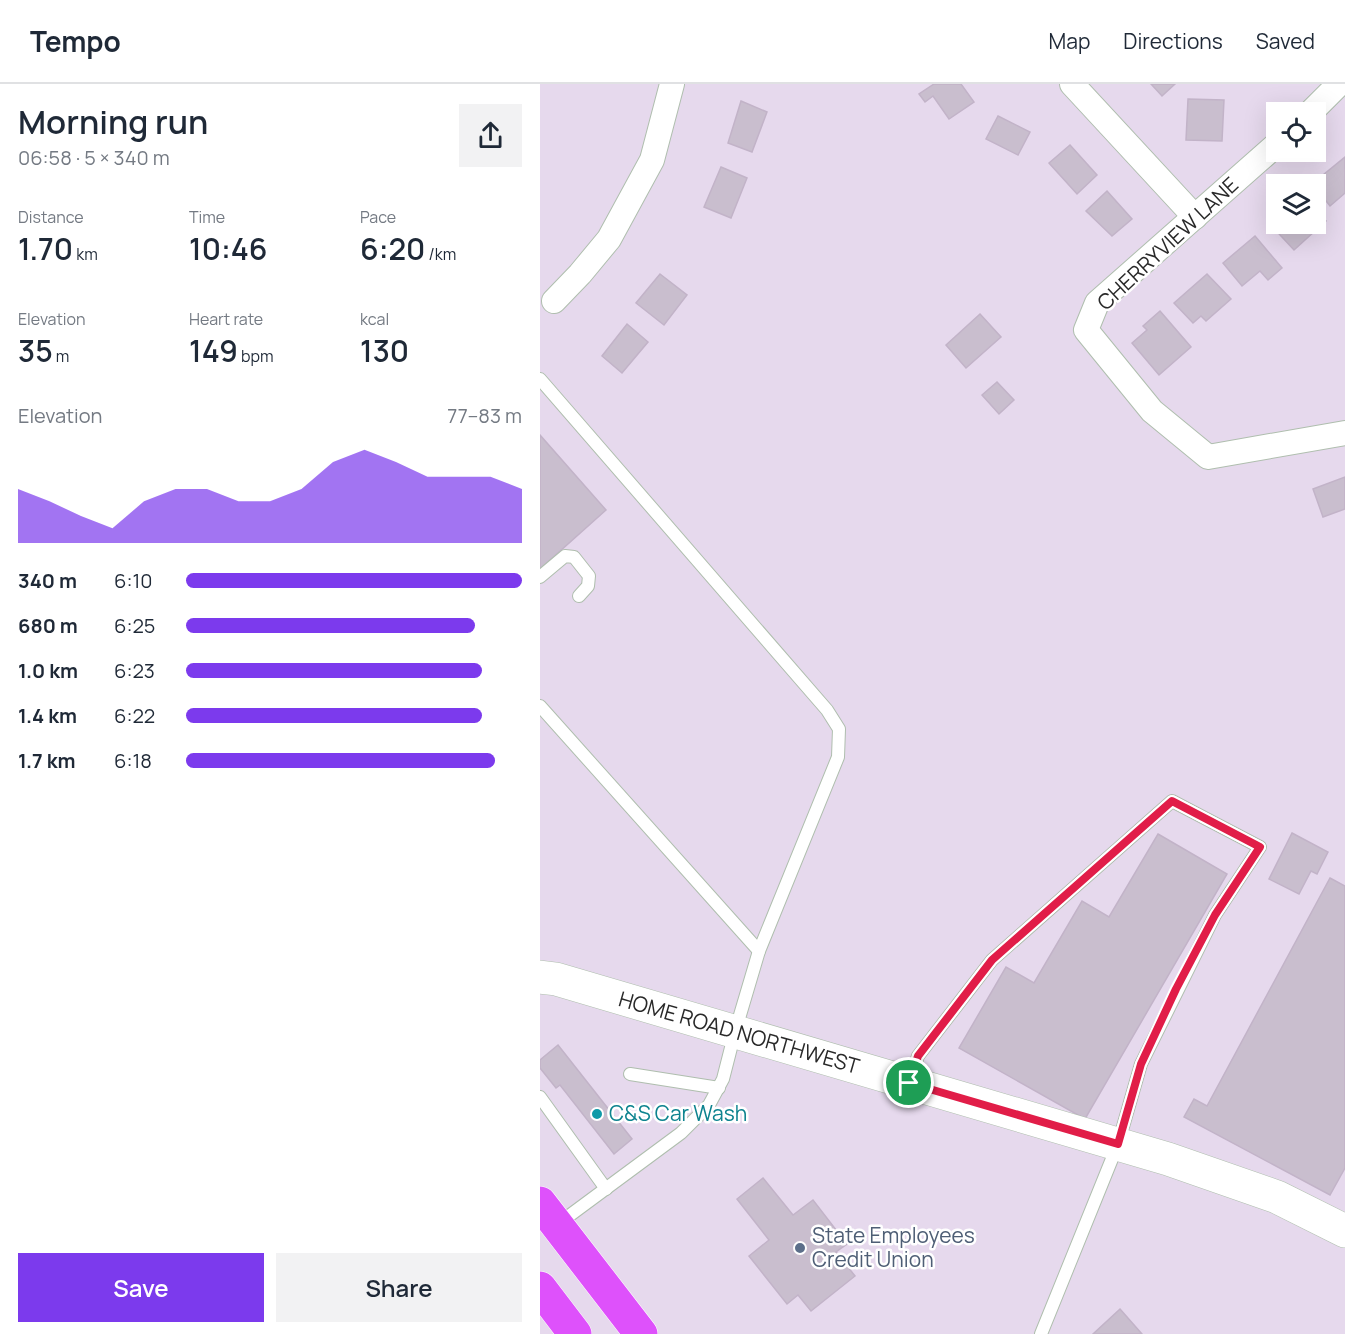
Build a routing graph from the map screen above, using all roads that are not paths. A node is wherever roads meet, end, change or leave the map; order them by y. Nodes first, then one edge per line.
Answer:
1 (672, 84) edge
2 (1072, 84) edge
3 (1339, 84) edge
4 (1321, 102) edge
5 (1266, 154) edge
6 (1195, 217) junction
7 (554, 301) dead end
8 (540, 379) edge
9 (1345, 433) edge
10 (540, 577) edge
11 (579, 596) dead end
12 (540, 706) edge
13 (759, 951) junction
14 (540, 977) edge
15 (735, 1032) junction
16 (630, 1074) dead end
17 (909, 1083) junction
18 (719, 1088) junction
19 (540, 1097) edge
20 (1118, 1144) junction
21 (606, 1189) junction
22 (548, 1214) edge
23 (1345, 1231) edge
24 (540, 1288) edge
25 (575, 1334) edge
26 (641, 1334) edge
27 (1041, 1334) edge

1 - 7 street
2 - 6 street
3 - 4 street
5 - 6 street, CHERRYVIEW LANE
6 - 9 street, CHERRYVIEW LANE
8 - 13 lane
10 - 11 lane
12 - 13 lane
13 - 15 lane
14 - 15 street, HOME ROAD NORTHWEST
15 - 17 street, HOME ROAD NORTHWEST
15 - 18 lane
16 - 18 lane
17 - 20 street, HOME ROAD NORTHWEST
17 - 20 lane
18 - 21 lane
19 - 21 lane
20 - 23 street, HOME ROAD NORTHWEST
20 - 27 lane
21 - 22 lane
22 - 26 main road
24 - 25 main road

